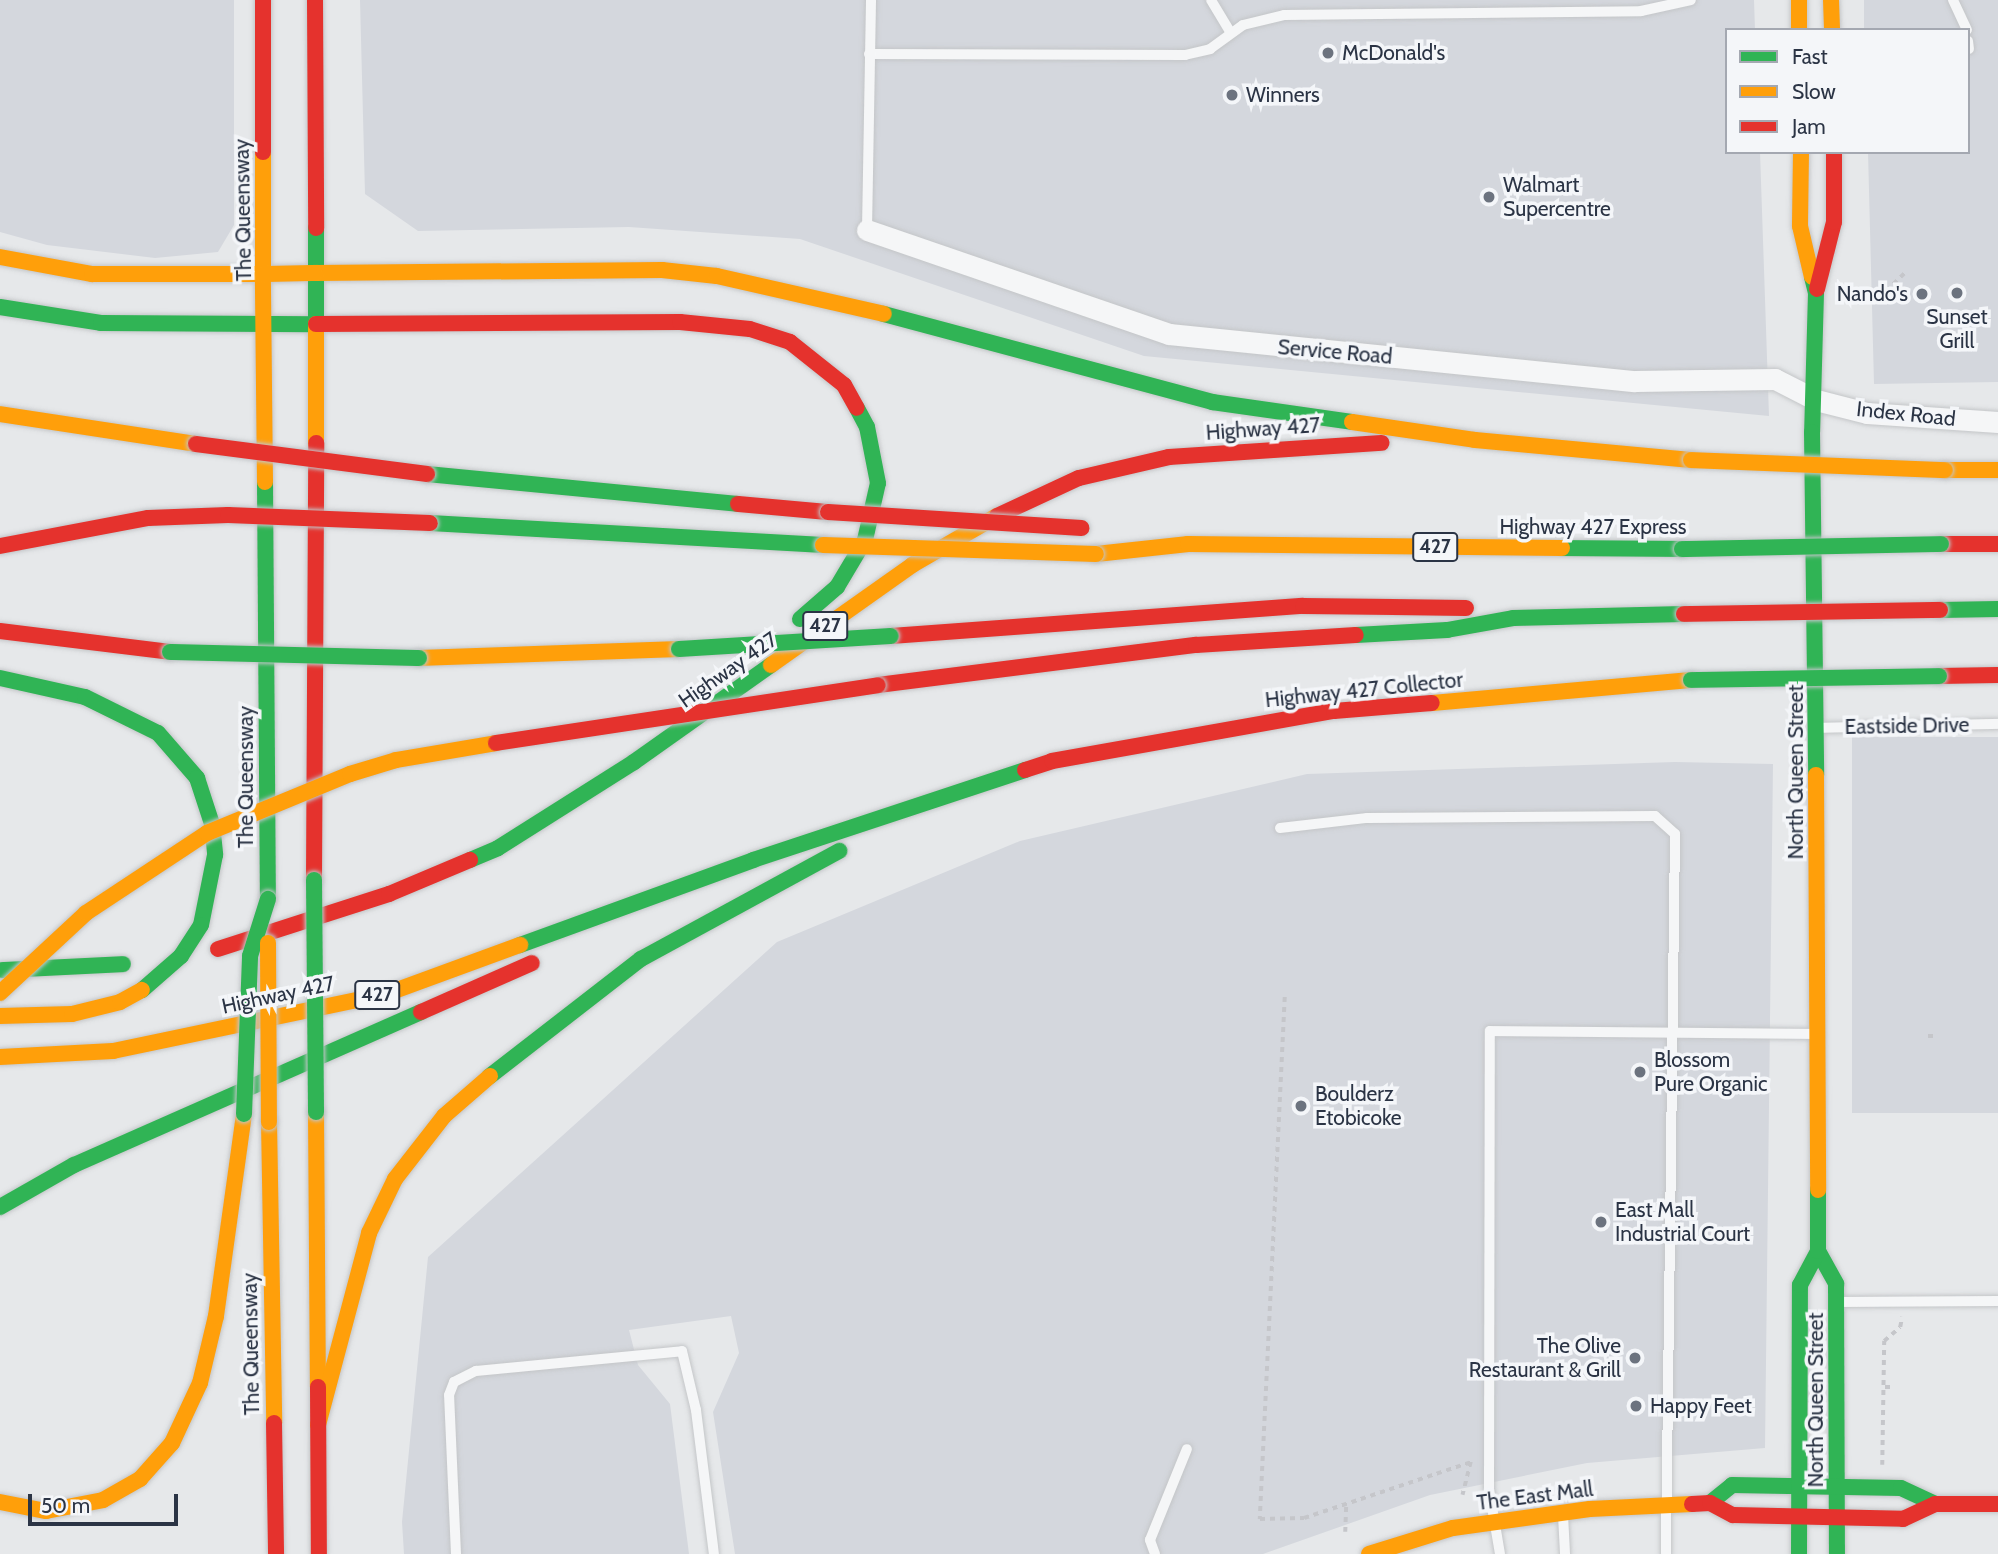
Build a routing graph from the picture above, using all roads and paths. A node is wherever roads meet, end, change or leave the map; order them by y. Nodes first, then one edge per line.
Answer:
1 (263, 0) edge
2 (315, 0) edge
3 (871, 0) edge
4 (1211, 0) edge
5 (1691, 0) edge
6 (1799, 0) edge
7 (1832, 0) edge
8 (1953, 0) edge
9 (1660, 4) edge
10 (1799, 28) edge
11 (1832, 28) edge
12 (1966, 28) edge
13 (1230, 32) junction
14 (869, 54) junction
15 (1801, 154) edge
16 (1834, 154) edge
17 (867, 229) joint
18 (0, 257) edge
19 (1906, 272) dead end
20 (315, 273) junction
21 (263, 274) junction
22 (1816, 293) junction
23 (1867, 293) dead end
24 (0, 307) edge
25 (266, 323) junction
26 (316, 324) junction
27 (1816, 400) junction
28 (0, 414) edge
29 (1998, 422) edge
30 (1475, 440) junction
31 (1998, 470) edge
32 (1098, 529) dead end
33 (1123, 533) dead end
34 (1188, 544) junction
35 (1998, 544) edge
36 (0, 546) edge
37 (1998, 609) edge
38 (1513, 618) junction
39 (0, 631) edge
40 (1998, 676) edge
41 (0, 678) edge
42 (1998, 724) edge
43 (1817, 728) junction
44 (634, 762) junction
45 (952, 791) junction
46 (1280, 828) dead end
47 (753, 860) junction
48 (268, 899) junction
49 (218, 948) dead end
50 (122, 964) dead end
51 (0, 970) edge
52 (0, 993) edge
53 (1285, 997) dead end
54 (0, 1016) edge
55 (1676, 1030) junction
56 (1819, 1034) junction
57 (1928, 1036) dead end
58 (1934, 1037) dead end
59 (0, 1057) edge
60 (0, 1207) edge
61 (1818, 1251) junction
62 (1905, 1301) junction
63 (1998, 1301) edge
64 (1837, 1303) junction
65 (1885, 1387) junction
66 (1895, 1387) dead end
67 (318, 1425) junction
68 (1187, 1449) dead end
69 (1882, 1467) dead end
70 (1800, 1486) junction
71 (1838, 1488) junction
72 (1463, 1495) dead end
73 (0, 1502) edge
74 (1710, 1503) junction
75 (1346, 1504) junction
76 (1935, 1504) junction
77 (1998, 1504) edge
78 (1667, 1507) junction
79 (1563, 1512) junction
80 (1799, 1517) junction
81 (1837, 1517) junction
82 (1492, 1521) junction
83 (1345, 1532) dead end
84 (276, 1554) edge
85 (319, 1554) edge
86 (456, 1554) edge
87 (714, 1554) edge
88 (1155, 1554) edge
89 (1369, 1554) edge
90 (1500, 1554) edge
91 (1565, 1554) edge
92 (1666, 1554) edge
93 (1799, 1554) edge
94 (1836, 1554) edge

1 - 21 main road, The Queensway
2 - 20 main road
3 - 14 lane
4 - 13 lane
5 - 9 lane
6 - 10 main road
7 - 11 main road
8 - 12 lane
9 - 13 lane
13 - 14 lane
14 - 17 lane
15 - 22 main road, North Queen Street
16 - 22 main road, North Queen Street
17 - 27 street, Service Road
18 - 21 main road
19 - 23 path
20 - 21 main road
20 - 26 main road
20 - 30 main road
21 - 25 main road, The Queensway
22 - 27 main road, North Queen Street
24 - 25 main road
25 - 26 main road
25 - 48 main road, The Queensway
26 - 44 main road
26 - 67 main road, bridge
27 - 29 street, Index Road
27 - 43 main road, North Queen Street
28 - 32 main road, bridge
30 - 31 main road, 427, bridge
30 - 44 main road, Highway 427 / 427
33 - 34 main road
34 - 35 main road, Highway 427 Express / 427, bridge
34 - 36 main road, bridge
37 - 38 main road, bridge
38 - 39 main road, bridge
38 - 52 main road, bridge
40 - 45 main road, Highway 427 Collector / 427, bridge
41 - 54 main road
42 - 43 lane, Eastside Drive
43 - 56 main road, North Queen Street
44 - 49 main road, Highway 427 / 427
45 - 47 main road, Highway 427 Collector / 427
45 - 67 main road
46 - 55 lane
47 - 59 main road, Highway 427 / 427
47 - 60 main road
48 - 73 main road, bridge
48 - 84 main road, The Queensway, bridge
50 - 51 main road
53 - 75 path
55 - 56 lane
55 - 78 lane
55 - 82 lane
56 - 61 main road, North Queen Street
57 - 58 path
61 - 64 main road, North Queen Street
61 - 70 main road, North Queen Street
62 - 63 lane
62 - 64 lane
62 - 65 path
64 - 71 main road, North Queen Street
65 - 66 path
65 - 69 path
67 - 85 main road
68 - 88 lane
70 - 71 main road, The East Mall
70 - 74 main road, The East Mall
70 - 80 main road, North Queen Street
71 - 76 main road, The East Mall
71 - 81 main road, North Queen Street
72 - 75 path
74 - 78 main road, The East Mall
74 - 80 main road, The East Mall
75 - 83 path
76 - 77 main road, The East Mall
76 - 81 main road, The East Mall
78 - 79 main road, The East Mall
78 - 92 lane
79 - 82 main road, The East Mall
79 - 91 lane
80 - 81 main road, The East Mall
80 - 93 main road, North Queen Street
81 - 94 main road, North Queen Street
82 - 89 main road, The East Mall
82 - 90 lane
86 - 87 lane

